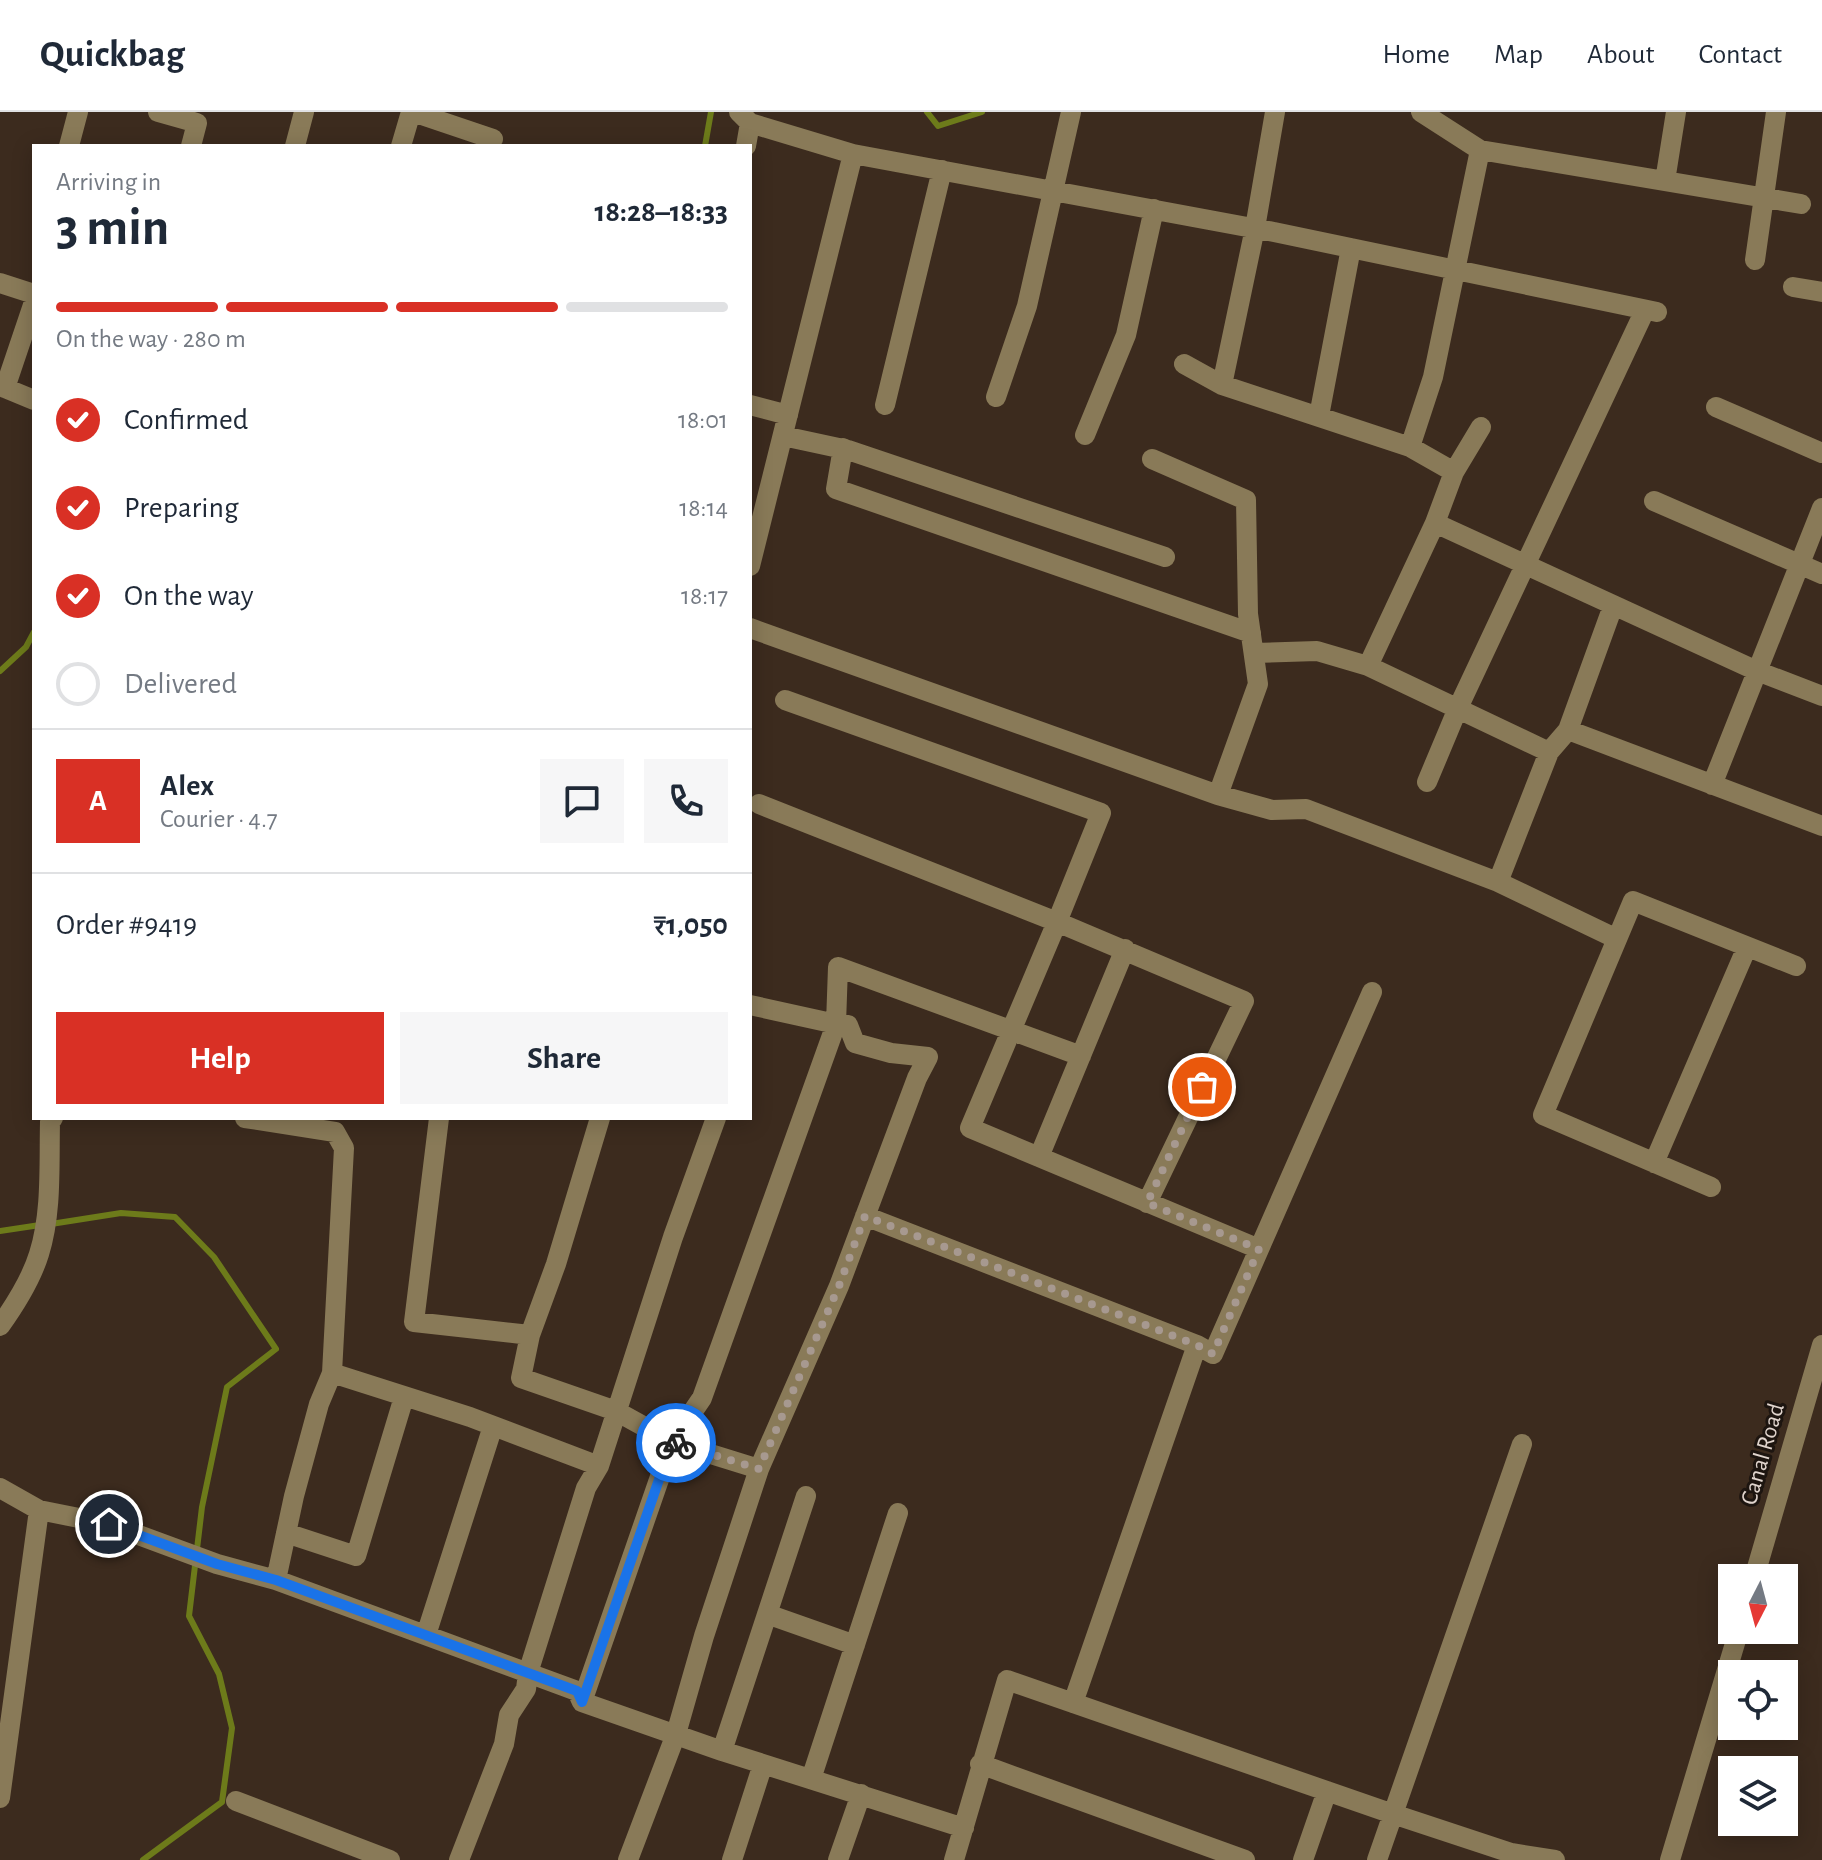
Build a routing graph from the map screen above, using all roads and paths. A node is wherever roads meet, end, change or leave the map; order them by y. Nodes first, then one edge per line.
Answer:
1 (78, 112) edge
2 (158, 112) edge
3 (304, 112) edge
4 (412, 112) edge
5 (1071, 112) edge
6 (1275, 112) edge
7 (1421, 112) edge
8 (1676, 112) edge
9 (1776, 112) edge
10 (744, 116) edge
11 (198, 118) edge
12 (493, 139) dead end
13 (70, 144) edge
14 (192, 144) edge
15 (296, 144) edge
16 (402, 144) edge
17 (746, 144) edge
18 (1480, 150) junction
19 (853, 154) junction
20 (942, 170) junction
21 (1665, 181) junction
22 (1055, 191) junction
23 (1765, 198) junction
24 (1801, 204) dead end
25 (1154, 209) junction
26 (1255, 228) junction
27 (1351, 248) junction
28 (1755, 260) dead end
29 (1456, 270) junction
30 (0, 283) edge
31 (1793, 287) dead end
32 (1822, 292) edge
33 (32, 293) edge
34 (32, 307) edge
35 (1184, 364) dead end
36 (1222, 385) junction
37 (2, 387) edge
38 (996, 397) dead end
39 (32, 399) edge
40 (885, 405) dead end
41 (752, 406) edge
42 (1716, 407) dead end
43 (788, 415) junction
44 (1319, 416) junction
45 (1481, 427) dead end
46 (1085, 435) dead end
47 (783, 436) junction
48 (1410, 447) junction
49 (843, 448) junction
50 (1822, 453) edge
51 (1152, 459) dead end
52 (1454, 472) junction
53 (1654, 501) dead end
54 (1822, 508) edge
55 (1435, 523) junction
56 (1165, 557) dead end
57 (752, 558) edge
58 (1799, 564) junction
59 (1526, 565) junction
60 (1822, 574) edge
61 (1613, 606) junction
62 (752, 629) edge
63 (1252, 643) junction
64 (1368, 666) junction
65 (1757, 671) junction
66 (1822, 696) edge
67 (785, 700) dead end
68 (1458, 708) junction
69 (1568, 730) junction
70 (1549, 752) junction
71 (1427, 782) dead end
72 (1712, 785) junction
73 (1218, 795) junction
74 (759, 804) dead end
75 (1822, 826) edge
76 (1498, 882) junction
77 (1057, 922) junction
78 (1617, 939) junction
79 (1747, 947) junction
80 (1125, 949) junction
81 (1796, 966) dead end
82 (1372, 992) dead end
83 (752, 1005) edge
84 (836, 1024) junction
85 (1011, 1031) junction
86 (1081, 1056) junction
87 (53, 1120) edge
88 (258, 1120) edge
89 (439, 1120) edge
90 (599, 1120) edge
91 (715, 1120) edge
92 (1039, 1157) junction
93 (1654, 1163) junction
94 (1711, 1187) dead end
95 (1147, 1203) junction
96 (865, 1216) junction
97 (1259, 1249) junction
98 (0, 1326) edge
99 (530, 1335) junction
100 (1197, 1345) junction
101 (1822, 1345) edge
102 (332, 1373) junction
103 (404, 1397) junction
104 (616, 1411) junction
105 (493, 1426) junction
106 (672, 1442) junction
107 (1522, 1444) dead end
108 (599, 1466) junction
109 (759, 1469) junction
110 (0, 1488) edge
111 (806, 1496) dead end
112 (39, 1510) junction
113 (898, 1513) dead end
114 (286, 1533) junction
115 (1758, 1564) edge
116 (276, 1580) junction
117 (767, 1614) junction
118 (426, 1635) junction
119 (1735, 1644) edge
120 (855, 1645) junction
121 (528, 1673) junction
122 (582, 1702) junction
123 (1073, 1703) junction
124 (676, 1734) junction
125 (722, 1751) junction
126 (763, 1764) junction
127 (980, 1764) junction
128 (811, 1779) junction
129 (1327, 1791) junction
130 (861, 1794) junction
131 (0, 1798) edge
132 (236, 1801) dead end
133 (1393, 1814) junction
134 (964, 1828) junction
135 (956, 1859) edge
136 (390, 1860) edge
137 (459, 1860) edge
138 (628, 1860) edge
139 (732, 1860) edge
140 (838, 1860) edge
141 (1245, 1860) edge
142 (1303, 1860) edge
143 (1377, 1860) edge
144 (1555, 1860) edge
145 (1670, 1860) edge

1 - 13 street
2 - 11 street
3 - 15 street
4 - 12 street
4 - 16 street
5 - 22 street
6 - 26 street
7 - 18 street
8 - 21 street
9 - 23 street
10 - 17 street
10 - 19 street
11 - 14 street
18 - 21 street
18 - 29 street
19 - 20 street
19 - 43 street
20 - 22 street
20 - 40 street
21 - 23 street
22 - 25 street
22 - 38 street
23 - 24 street
23 - 28 street
25 - 26 street
25 - 46 street
26 - 27 street
26 - 36 street
27 - 29 street
27 - 44 street
29 - 48 street
29 - 59 street
30 - 33 street
31 - 32 street
34 - 37 street
35 - 36 street
36 - 44 street
37 - 39 street
41 - 43 street
42 - 50 street
43 - 47 street
44 - 48 street
45 - 52 street
47 - 49 street
47 - 57 street
48 - 52 street
49 - 56 street
49 - 63 street
51 - 63 street
52 - 55 street
53 - 58 street
54 - 58 street
55 - 59 street
55 - 64 street
58 - 60 street
58 - 65 street
59 - 61 street
59 - 68 street
61 - 65 street
61 - 69 street
62 - 73 street
63 - 64 street
63 - 73 street
64 - 68 street
65 - 66 street
65 - 72 street
67 - 77 street
68 - 70 street
68 - 71 street
69 - 70 street
69 - 72 street
70 - 76 street
72 - 75 street
73 - 76 street
74 - 77 street
76 - 78 street
77 - 80 street
77 - 85 street
78 - 79 street
78 - 93 street
79 - 81 street
79 - 93 street
80 - 86 street
80 - 95 street
82 - 97 street
83 - 84 street
84 - 85 street
84 - 96 street
84 - 106 street
85 - 86 street
85 - 92 street
86 - 92 street
87 - 98 street
88 - 102 street
89 - 99 street
90 - 99 street
91 - 104 street
92 - 95 street
93 - 94 street
95 - 97 street
96 - 100 street
96 - 109 street
97 - 100 street
99 - 104 street
100 - 123 street
101 - 115 street, Canal Road
102 - 103 street
102 - 114 street
103 - 105 street
103 - 114 street
104 - 106 street
104 - 108 street
105 - 108 street
105 - 118 street
106 - 109 street
106 - 122 street
107 - 133 street
108 - 121 street
109 - 124 street
110 - 112 street
111 - 117 street
112 - 116 street
112 - 131 street
113 - 120 street
114 - 116 street
116 - 118 street
117 - 120 street
117 - 125 street
118 - 121 street
119 - 145 street
120 - 128 street
121 - 122 street
121 - 137 street
122 - 124 street
123 - 127 street
123 - 129 street
124 - 125 street
124 - 138 street
125 - 126 street
126 - 128 street
126 - 139 street
127 - 134 street
127 - 141 street
128 - 130 street
129 - 133 street
129 - 142 street
130 - 134 street
130 - 140 street
132 - 136 street
133 - 143 street
133 - 144 street
134 - 135 street

